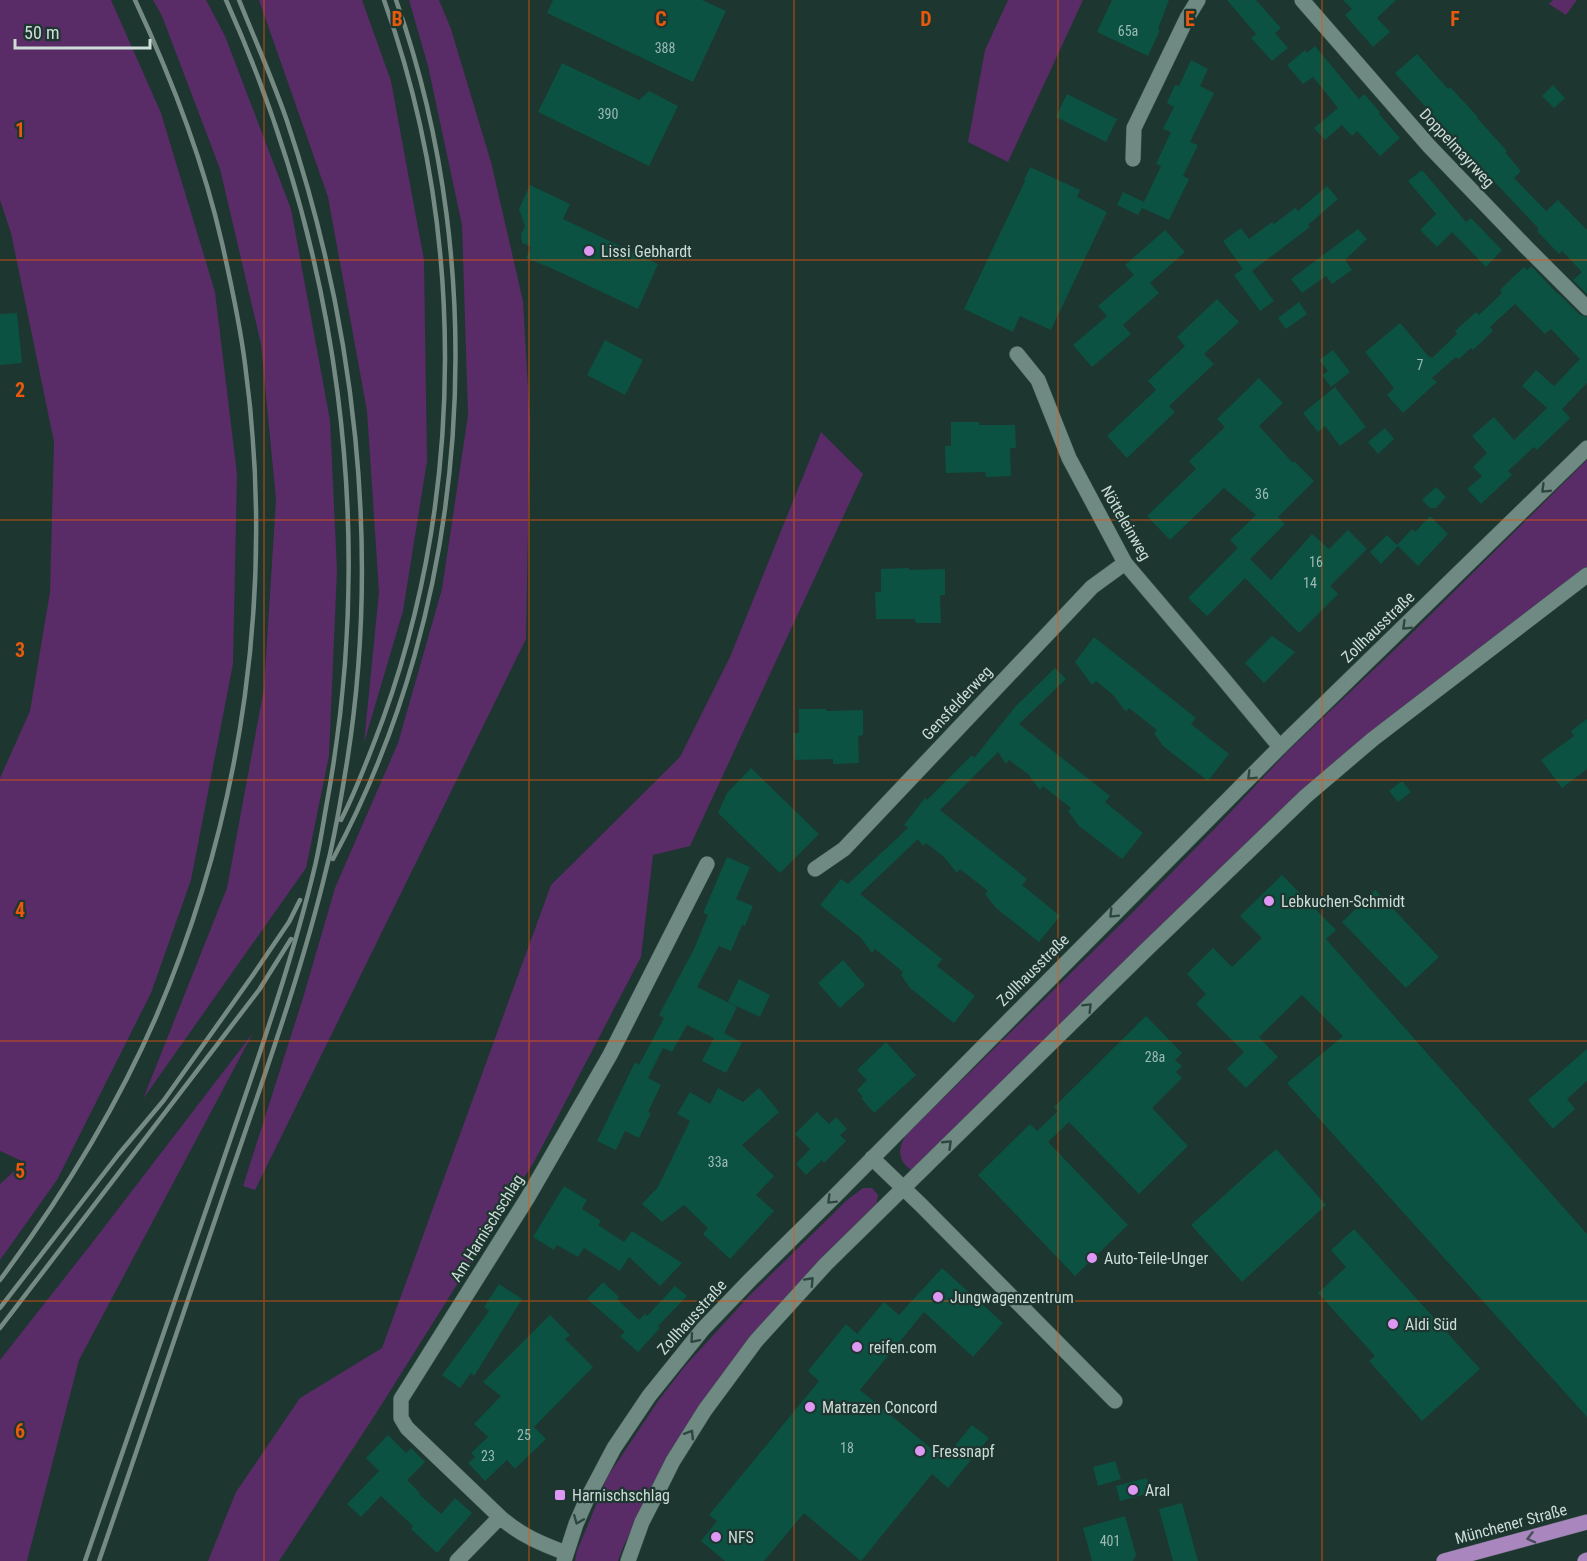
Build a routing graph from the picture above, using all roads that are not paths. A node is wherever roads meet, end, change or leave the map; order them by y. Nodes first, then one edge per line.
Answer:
1 (1198, 0) edge
2 (1309, 2) edge
3 (1133, 159) dead end
4 (1587, 308) edge
5 (1017, 354) dead end
6 (1587, 448) edge
7 (1125, 563) junction
8 (1587, 575) edge
9 (1280, 747) junction
10 (707, 864) dead end
11 (815, 869) dead end
12 (872, 1158) junction
13 (904, 1188) junction
14 (1115, 1401) dead end
15 (500, 1516) junction
16 (1587, 1522) edge
17 (565, 1557) edge
18 (457, 1561) edge
19 (628, 1561) edge
20 (1444, 1561) edge

1 - 3 main road
2 - 4 main road, Doppelmayrweg
5 - 7 main road, Nötteleinweg
6 -> 9 main road, Zollhausstraße
7 - 9 main road, Nötteleinweg
7 - 11 main road, Gensfelderweg
13 -> 8 main road
9 -> 12 main road, Zollhausstraße
10 - 15 main road, Am Harnischschlag
12 - 13 main road
12 -> 17 main road, Zollhausstraße
13 - 14 main road
19 -> 13 main road
15 - 17 main road, Am Harnischschlag
15 - 18 main road
16 -> 20 main road, Münchener Straße

